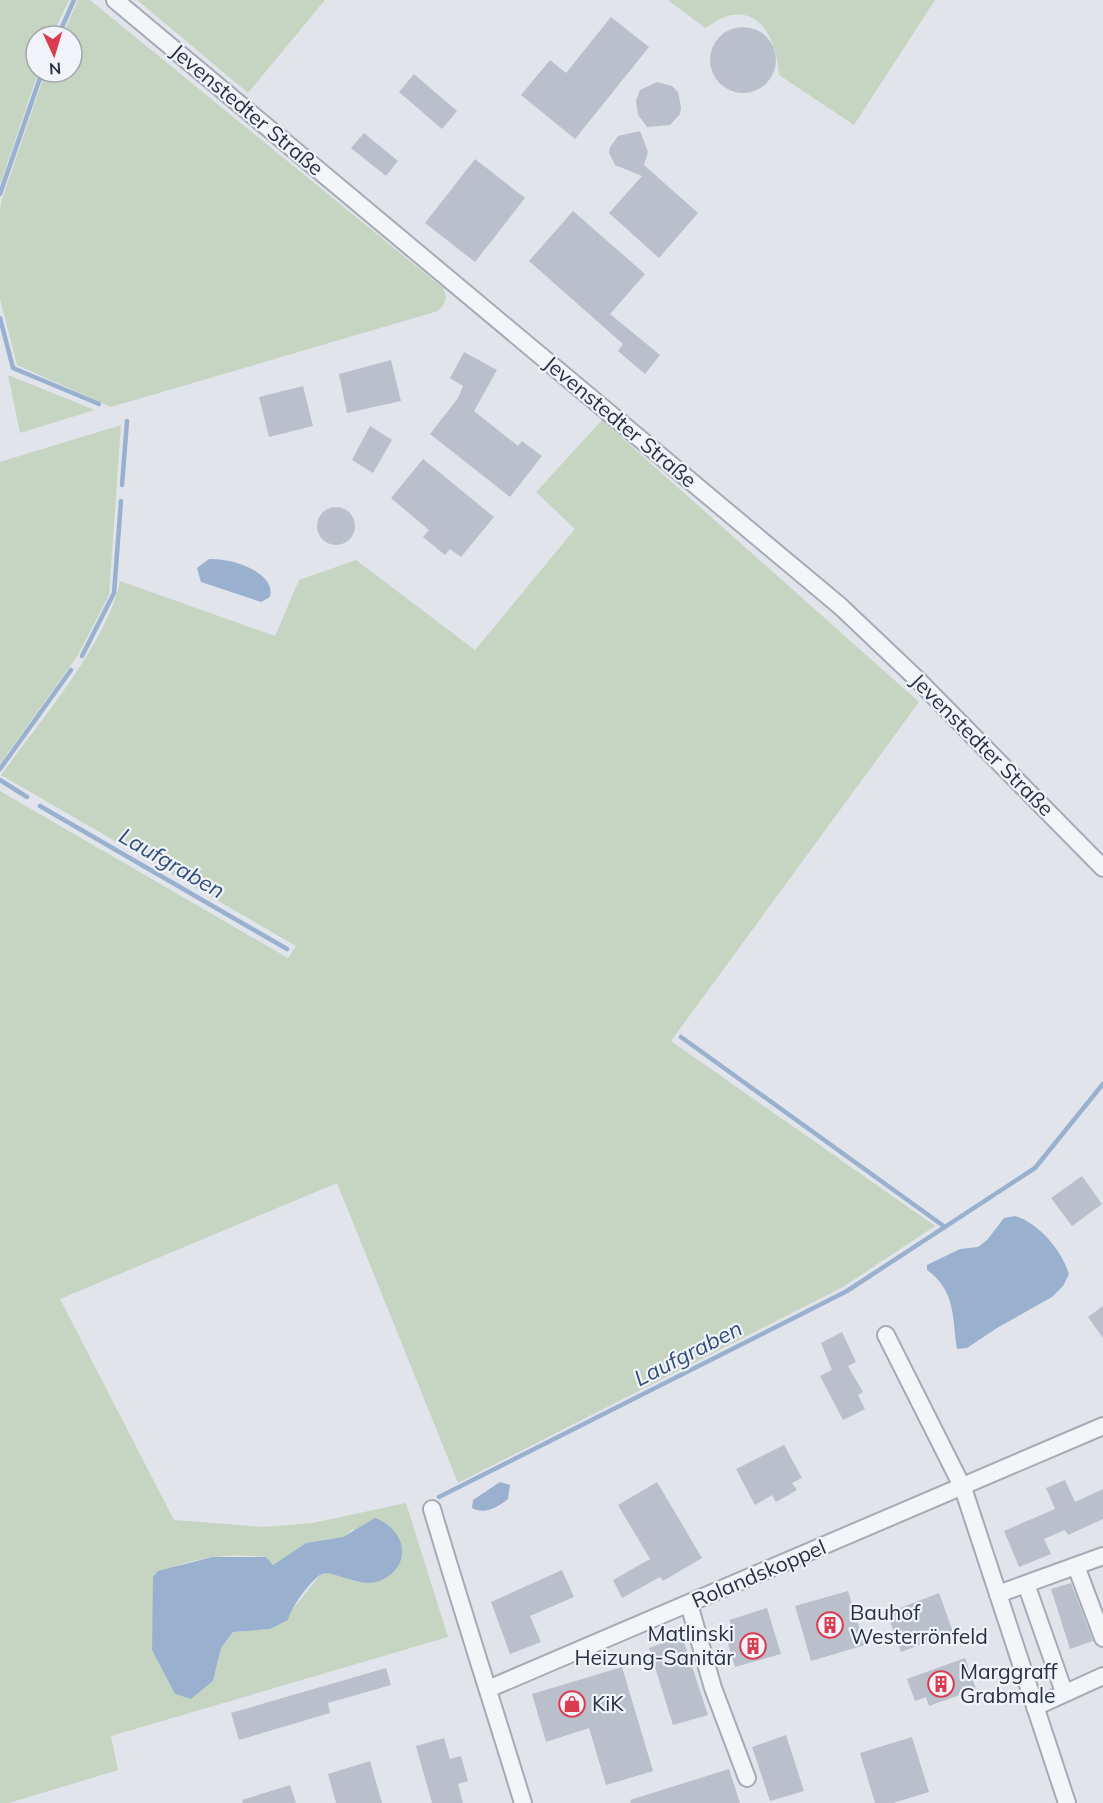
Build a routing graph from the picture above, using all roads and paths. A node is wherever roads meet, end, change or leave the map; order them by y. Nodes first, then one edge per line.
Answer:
1 (115, 0) edge
2 (1103, 868) edge
3 (886, 1335) dead end
4 (1103, 1426) edge
5 (963, 1488) junction
6 (432, 1509) dead end
7 (1103, 1557) edge
8 (1076, 1566) junction
9 (1026, 1584) junction
10 (998, 1594) junction
11 (689, 1604) junction
12 (1103, 1638) edge
13 (1103, 1676) edge
14 (488, 1689) junction
15 (1064, 1692) junction
16 (1035, 1707) junction
17 (747, 1778) dead end
18 (523, 1803) edge
19 (1066, 1803) edge

1 - 2 street, Jevenstedter Straße
3 - 5 street
4 - 5 street, Rolandskoppel
5 - 10 street
5 - 11 street, Rolandskoppel
6 - 14 street
7 - 8 street
8 - 9 street
8 - 12 street
9 - 10 street
9 - 15 street
10 - 16 street
11 - 14 street, Rolandskoppel
11 - 17 street
13 - 15 street
14 - 18 street
15 - 16 street
16 - 19 street

